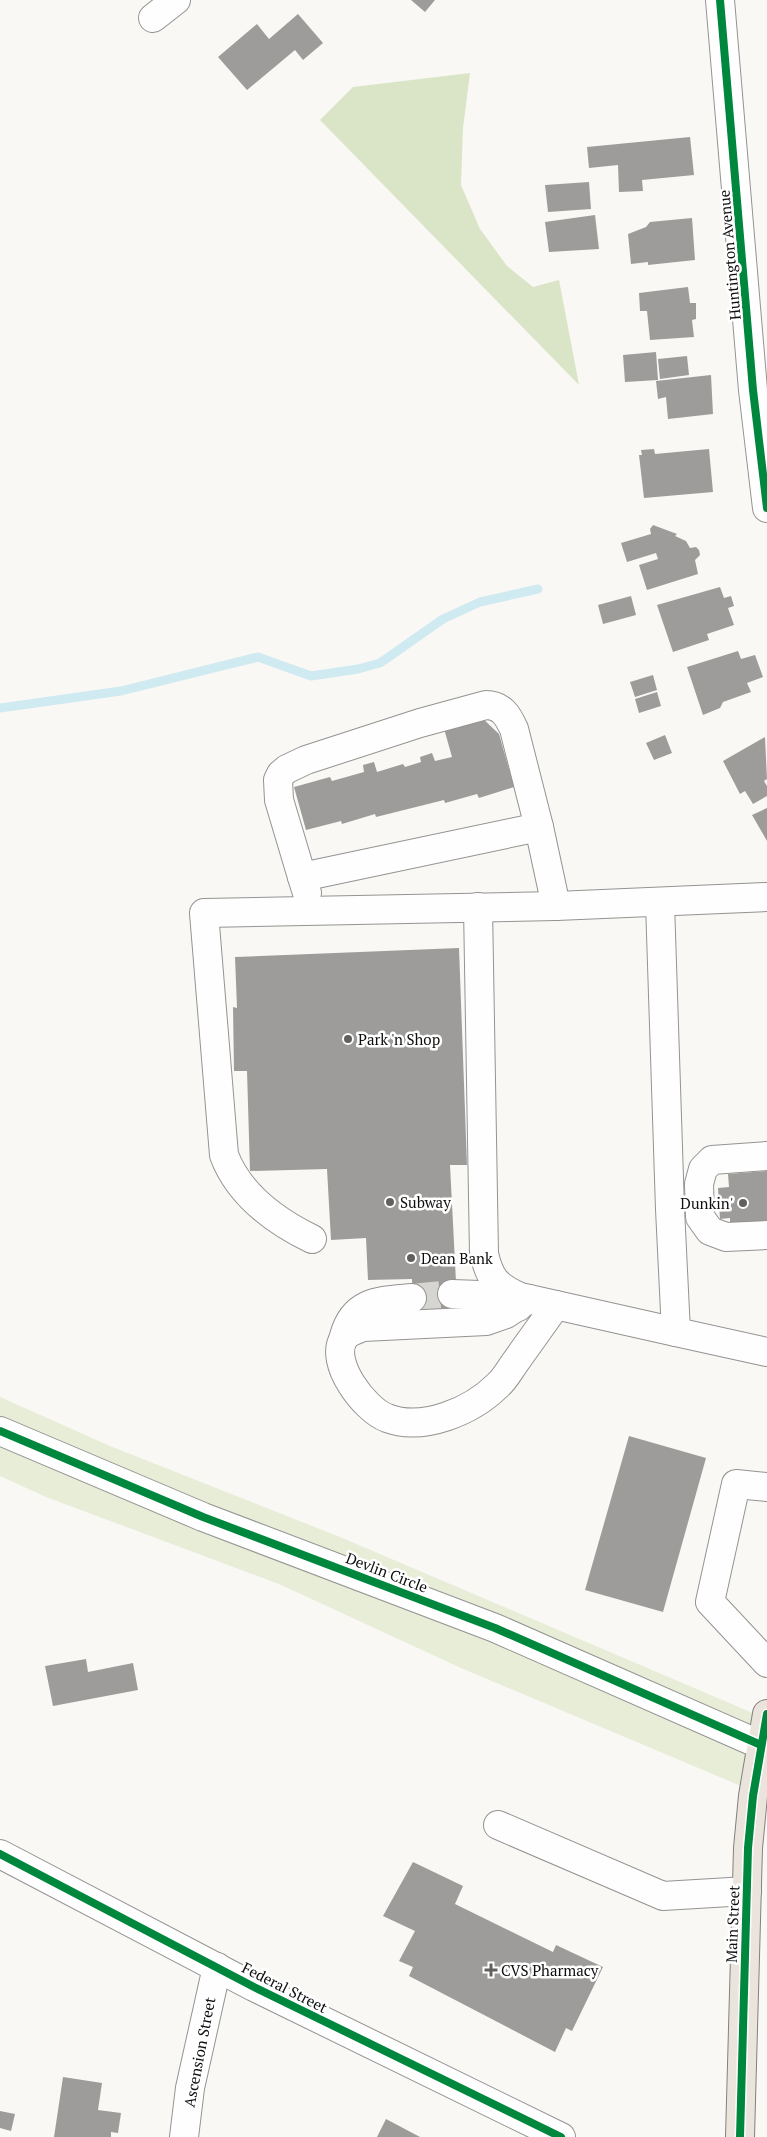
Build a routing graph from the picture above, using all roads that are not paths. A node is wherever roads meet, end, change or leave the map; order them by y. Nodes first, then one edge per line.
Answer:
1 (176, 0) edge
2 (720, 0) edge
3 (153, 18) dead end
4 (767, 508) edge
5 (539, 827) junction
6 (302, 876) junction
7 (767, 897) edge
8 (660, 903) junction
9 (556, 906) junction
10 (478, 907) junction
11 (314, 912) junction
12 (767, 1156) edge
13 (767, 1235) edge
14 (312, 1239) dead end
15 (452, 1294) tunnel mouth
16 (412, 1298) tunnel mouth
17 (524, 1303) junction
18 (556, 1305) junction
19 (676, 1332) junction
20 (344, 1336) junction
21 (767, 1352) edge
22 (0, 1431) edge
23 (767, 1487) edge
24 (767, 1663) edge
25 (767, 1714) edge
26 (761, 1745) junction
27 (498, 1825) dead end
28 (0, 1854) edge
29 (747, 1891) junction
30 (217, 1967) junction
31 (184, 2137) edge
32 (561, 2137) edge
33 (740, 2137) edge

1 - 3 street
2 - 4 street, Huntington Avenue
5 - 6 street
5 - 6 street
5 - 9 street
6 - 11 street
7 - 8 street
8 - 9 street
8 - 19 street
9 - 10 street
10 - 11 street
10 - 17 street
11 - 14 street
12 - 13 street
15 - 17 street
16 - 20 street
17 - 18 street
17 - 20 street
18 - 19 street
18 - 20 street
19 - 21 street
22 - 26 street, Devlin Circle
23 - 24 street
25 - 26 main road, Main Street
26 - 29 main road, Main Street
27 - 29 street
28 - 30 street, Federal Street
29 - 33 main road, Main Street
30 - 31 street, Ascension Street
30 - 32 street, Federal Street

